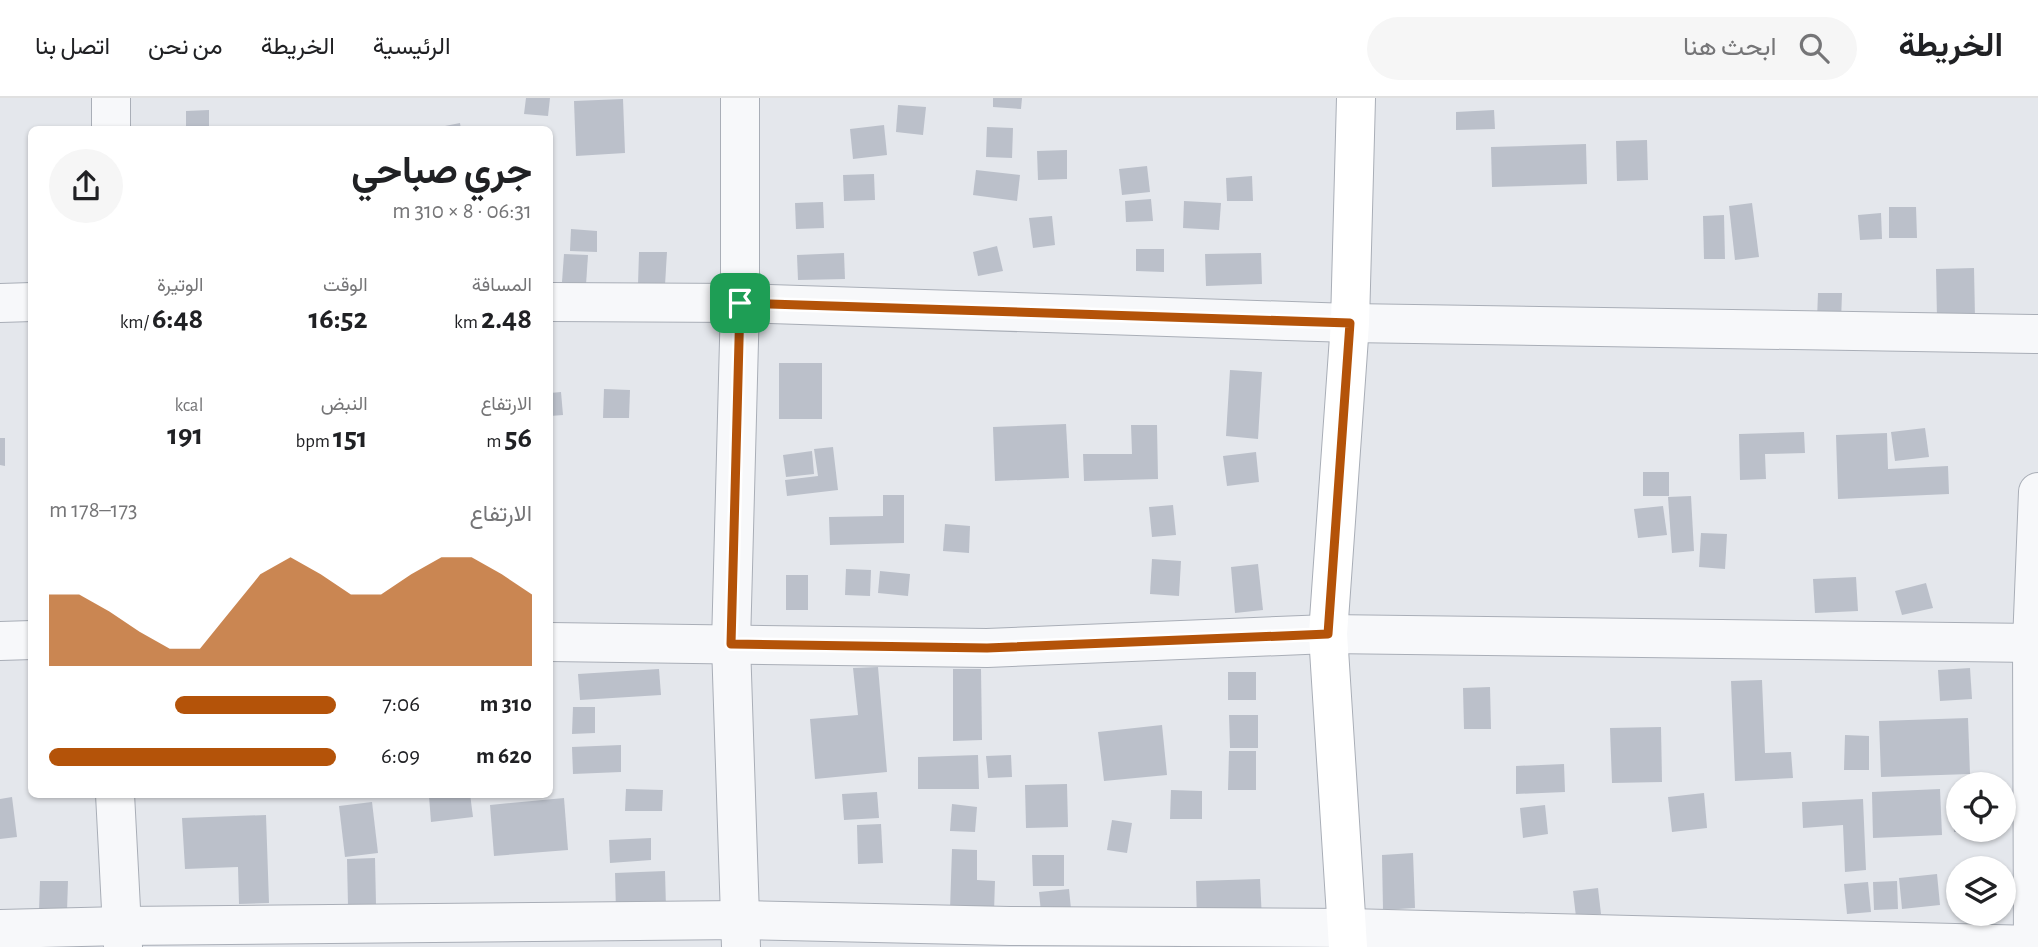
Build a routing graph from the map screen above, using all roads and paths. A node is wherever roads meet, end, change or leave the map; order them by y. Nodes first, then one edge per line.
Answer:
1 (111, 98) edge
2 (740, 98) edge
3 (1356, 98) edge
4 (111, 126) edge
5 (28, 302) edge
6 (553, 302) edge
7 (0, 303) edge
8 (740, 303) junction
9 (1350, 323) junction
10 (2038, 334) edge
11 (2038, 492) edge
12 (1328, 634) junction
13 (28, 640) edge
14 (0, 641) edge
15 (553, 642) edge
16 (2035, 643) edge
17 (731, 644) junction
18 (115, 798) edge
19 (0, 929) edge
20 (741, 933) edge
21 (123, 936) edge
22 (1348, 937) edge
23 (2035, 946) edge

1 - 4 street
2 - 8 street
3 - 9 street
5 - 7 street
6 - 8 street
8 - 9 street
8 - 17 street
9 - 10 street
9 - 12 street
11 - 16 street
12 - 16 street
12 - 17 street
12 - 22 street
13 - 14 street
15 - 17 street
16 - 23 street
17 - 20 street
18 - 21 street
19 - 21 street
20 - 21 street
20 - 22 street
22 - 23 street

